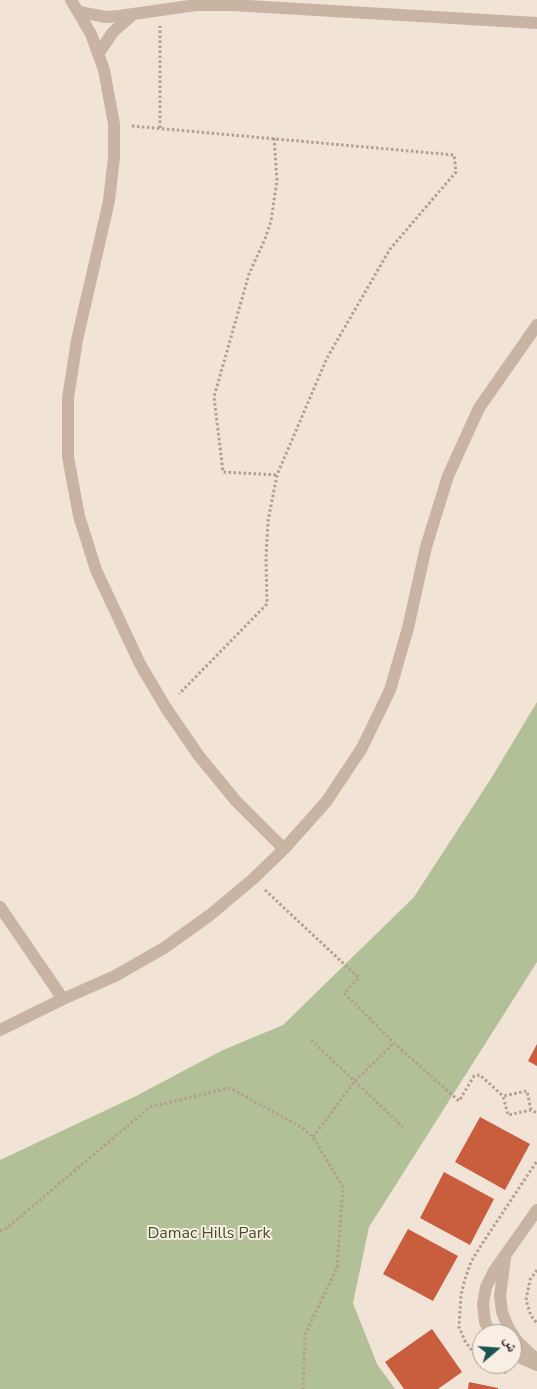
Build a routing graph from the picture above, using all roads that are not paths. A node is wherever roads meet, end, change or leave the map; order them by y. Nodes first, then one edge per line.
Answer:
1 (71, 0) edge
2 (79, 12) junction
3 (133, 15) junction
4 (537, 23) edge
5 (98, 54) junction
6 (537, 326) edge
7 (284, 849) junction
8 (0, 906) edge
9 (63, 999) junction
10 (0, 1030) edge
11 (537, 1210) edge
12 (505, 1256) junction
13 (486, 1324) edge
14 (522, 1358) edge
15 (537, 1360) edge
16 (537, 1365) edge

1 - 2 street
2 - 3 street
2 - 5 street
3 - 4 street
3 - 5 street
5 - 7 street
6 - 7 street
7 - 9 street
8 - 9 street
9 - 10 street
11 - 12 street
12 - 13 street
12 - 15 street
14 - 16 street

